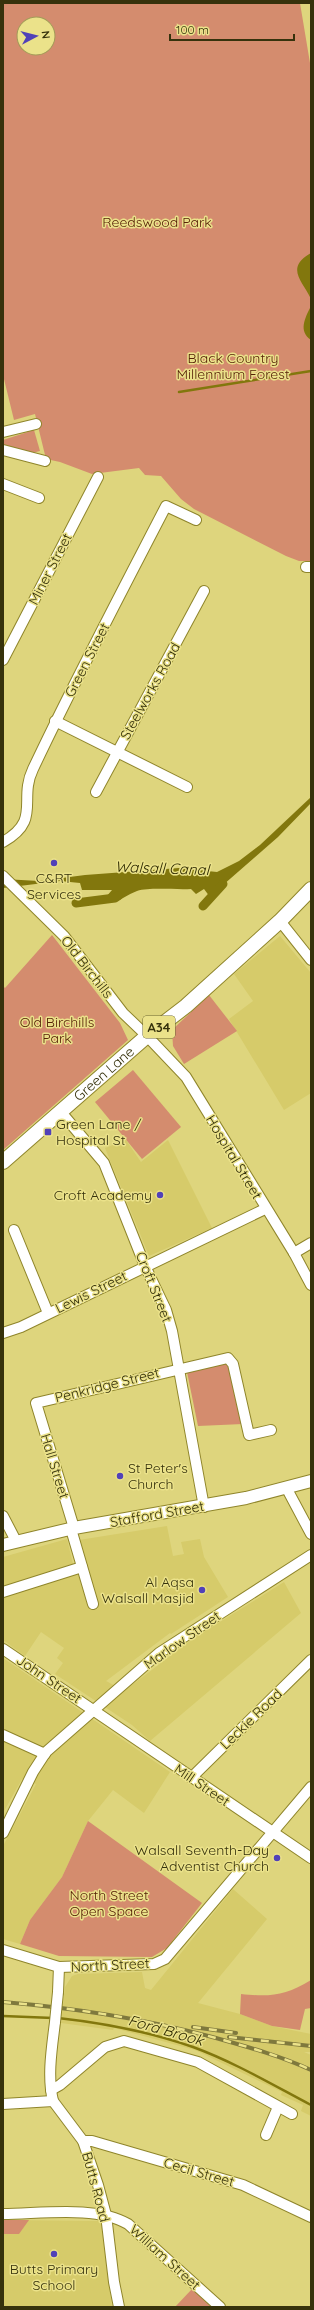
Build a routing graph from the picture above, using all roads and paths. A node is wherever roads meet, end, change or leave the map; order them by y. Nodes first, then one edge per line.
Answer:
1 (36, 424) dead end
2 (3, 432) edge
3 (3, 450) edge
4 (45, 461) dead end
5 (98, 477) dead end
6 (3, 484) edge
7 (39, 498) dead end
8 (196, 520) dead end
9 (204, 591) dead end
10 (3, 660) edge
11 (56, 721) junction
12 (117, 752) junction
13 (187, 787) dead end
14 (96, 792) dead end
15 (3, 842) edge
16 (3, 876) edge
17 (311, 889) edge
18 (280, 921) junction
19 (311, 960) edge
20 (148, 1036) junction
21 (60, 1111) junction
22 (3, 1162) edge
23 (265, 1209) junction
24 (14, 1230) dead end
25 (311, 1243) edge
26 (294, 1253) junction
27 (145, 1266) junction
28 (311, 1285) edge
29 (48, 1313) junction
30 (3, 1333) edge
31 (178, 1368) junction
32 (36, 1403) joint
33 (271, 1430) dead end
34 (311, 1481) edge
35 (287, 1489) junction
36 (204, 1506) junction
37 (3, 1516) edge
38 (73, 1528) junction
39 (311, 1534) edge
40 (16, 1541) junction
41 (3, 1546) edge
42 (311, 1555) edge
43 (82, 1567) junction
44 (3, 1592) edge
45 (93, 1604) dead end
46 (3, 1649) edge
47 (311, 1660) edge
48 (94, 1710) junction
49 (3, 1734) edge
50 (45, 1754) junction
51 (191, 1778) junction
52 (311, 1787) edge
53 (3, 1833) edge
54 (273, 1833) junction
55 (311, 1858) edge
56 (3, 1950) edge
57 (59, 1968) junction
58 (235, 2081) junction
59 (51, 2090) junction
60 (229, 2090) dead end
61 (53, 2101) junction
62 (3, 2104) edge
63 (278, 2107) junction
64 (292, 2114) dead end
65 (266, 2135) dead end
66 (83, 2141) junction
67 (3, 2214) edge
68 (106, 2215) junction
69 (311, 2217) edge
70 (119, 2307) edge
71 (220, 2307) edge

1 - 2 street
3 - 4 street
5 - 10 street, Miner Street
6 - 7 street
8 - 11 street, Green Street
9 - 12 street, Steelworks Road
11 - 12 street
11 - 15 street, Green Street
12 - 13 street
12 - 14 street, Steelworks Road
16 - 20 street, Old Birchills
17 - 18 highway, Green Lane / A34
18 - 19 street
18 - 20 highway, Green Lane / A34
20 - 21 highway, Green Lane / A34
20 - 23 street, Hospital Street
21 - 22 highway, Green Lane / A34
21 - 27 street, Croft Street
23 - 26 street, Hospital Street
23 - 27 street, Lewis Street
24 - 29 street
25 - 26 street
26 - 28 street, Hospital Street
27 - 29 street, Lewis Street
27 - 31 street, Croft Street
29 - 30 street, Lewis Street
31 - 32 street, Penkridge Street
31 - 33 street, Penkridge Street
31 - 36 street, Croft Street
32 - 38 street, Hall Street
34 - 35 main road, Stafford Street
35 - 36 main road, Stafford Street
35 - 39 street
36 - 38 main road, Stafford Street
37 - 40 street
38 - 40 main road, Stafford Street
38 - 43 street, Hall Street
40 - 41 main road, Stafford Street
42 - 48 street, Marlow Street
43 - 44 street
43 - 45 street, Hall Street
46 - 48 street, John Street
47 - 51 street, Leckie Road
48 - 50 street, Marlow Street
48 - 51 street, Mill Street
49 - 50 street
50 - 53 street, Marlow Street
51 - 54 street, Mill Street
52 - 54 street, North Street
54 - 55 street, Mill Street
54 - 57 street, North Street
56 - 57 street
57 - 59 street, North Street, bridge
58 - 59 street
58 - 60 street
58 - 63 street
59 - 61 street, North Street
61 - 62 street
61 - 66 street, Butts Road
63 - 64 street
63 - 65 street
66 - 68 street, Butts Road
66 - 69 street, Cecil Street
67 - 68 street
68 - 70 street, Butts Road
68 - 71 street, William Street

